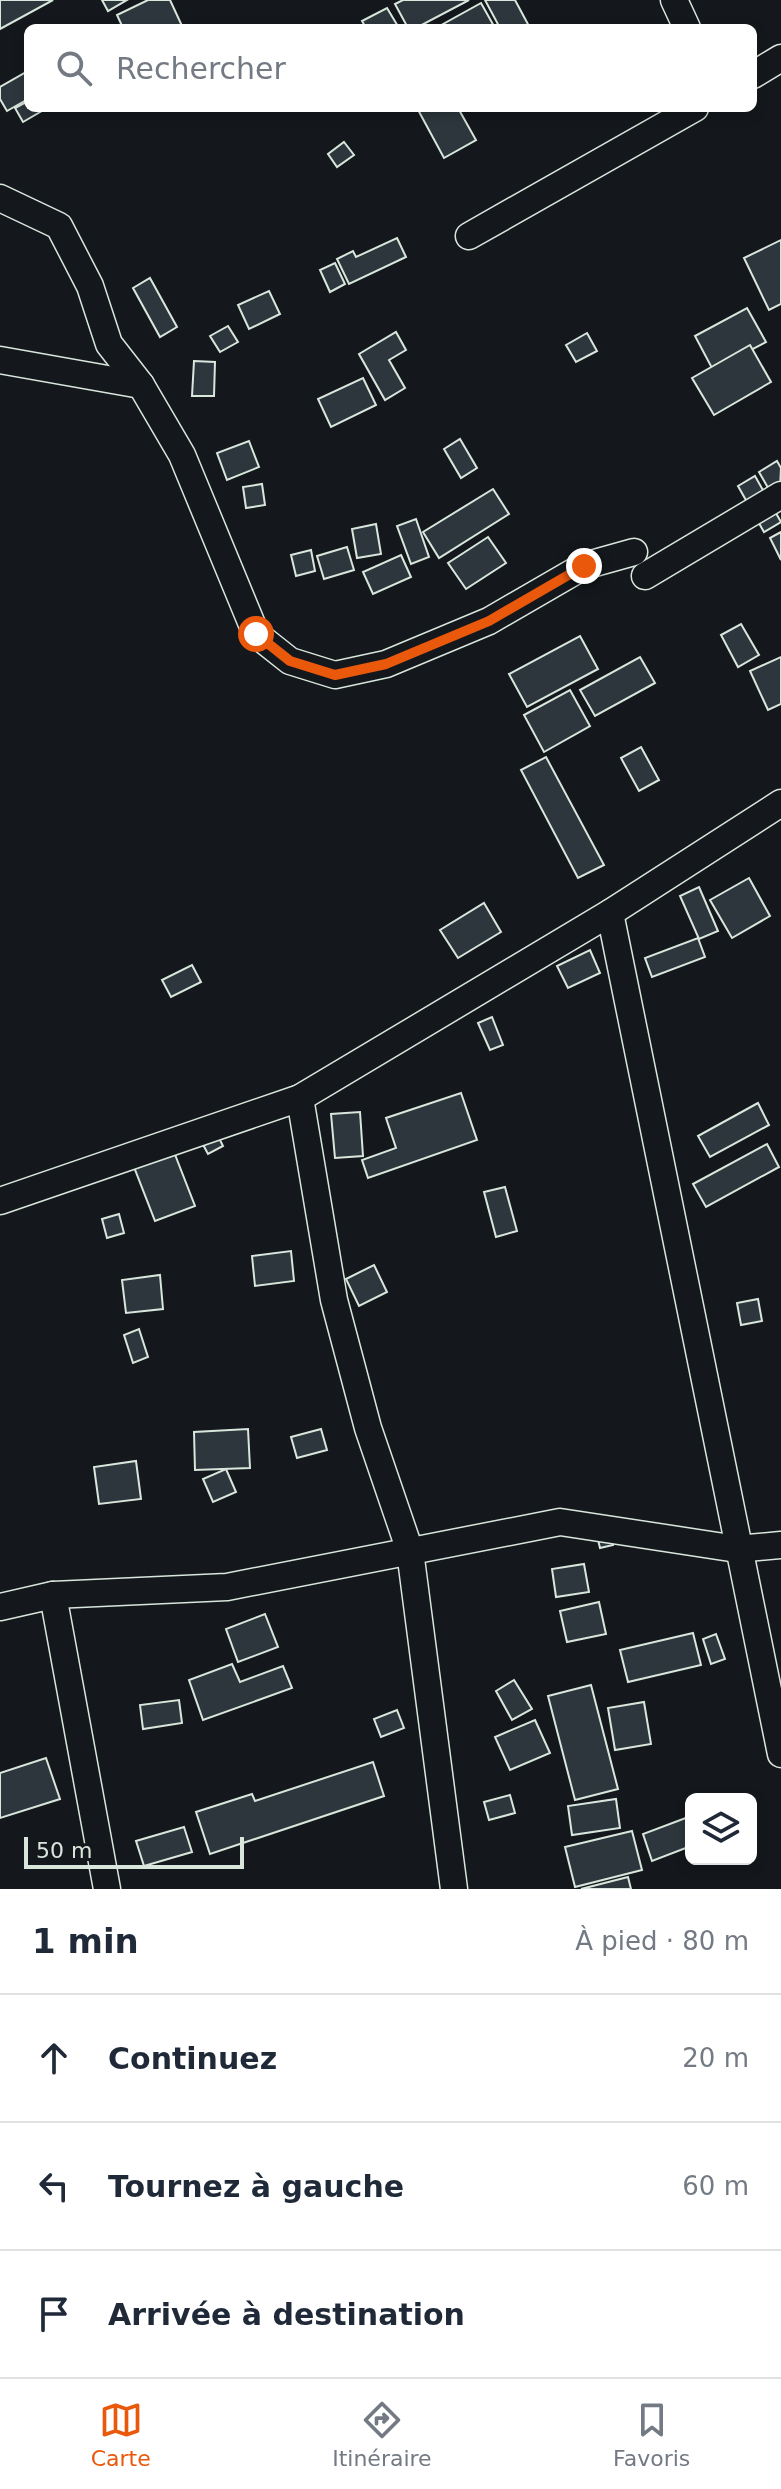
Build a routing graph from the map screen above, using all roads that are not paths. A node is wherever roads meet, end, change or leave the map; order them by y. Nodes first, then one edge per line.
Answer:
1 (674, 0) edge
2 (685, 24) edge
3 (781, 58) edge
4 (757, 73) edge
5 (688, 112) edge
6 (0, 198) edge
7 (469, 236) dead end
8 (0, 360) edge
9 (141, 385) junction
10 (781, 495) edge
11 (634, 552) dead end
12 (645, 576) dead end
13 (781, 803) edge
14 (610, 913) junction
15 (300, 1098) junction
16 (4, 1198) edge
17 (781, 1545) edge
18 (737, 1549) junction
19 (410, 1551) junction
20 (53, 1595) junction
21 (0, 1607) edge
22 (781, 1754) edge
23 (107, 1889) edge
24 (454, 1889) edge

1 - 2 street
3 - 4 street
5 - 7 street
6 - 9 street
8 - 9 street
9 - 11 street
10 - 12 street
13 - 14 street
14 - 15 street
14 - 18 street
15 - 16 street
15 - 19 street
17 - 18 street
18 - 19 street
18 - 22 street
19 - 20 street
19 - 24 street
20 - 21 street
20 - 23 street

